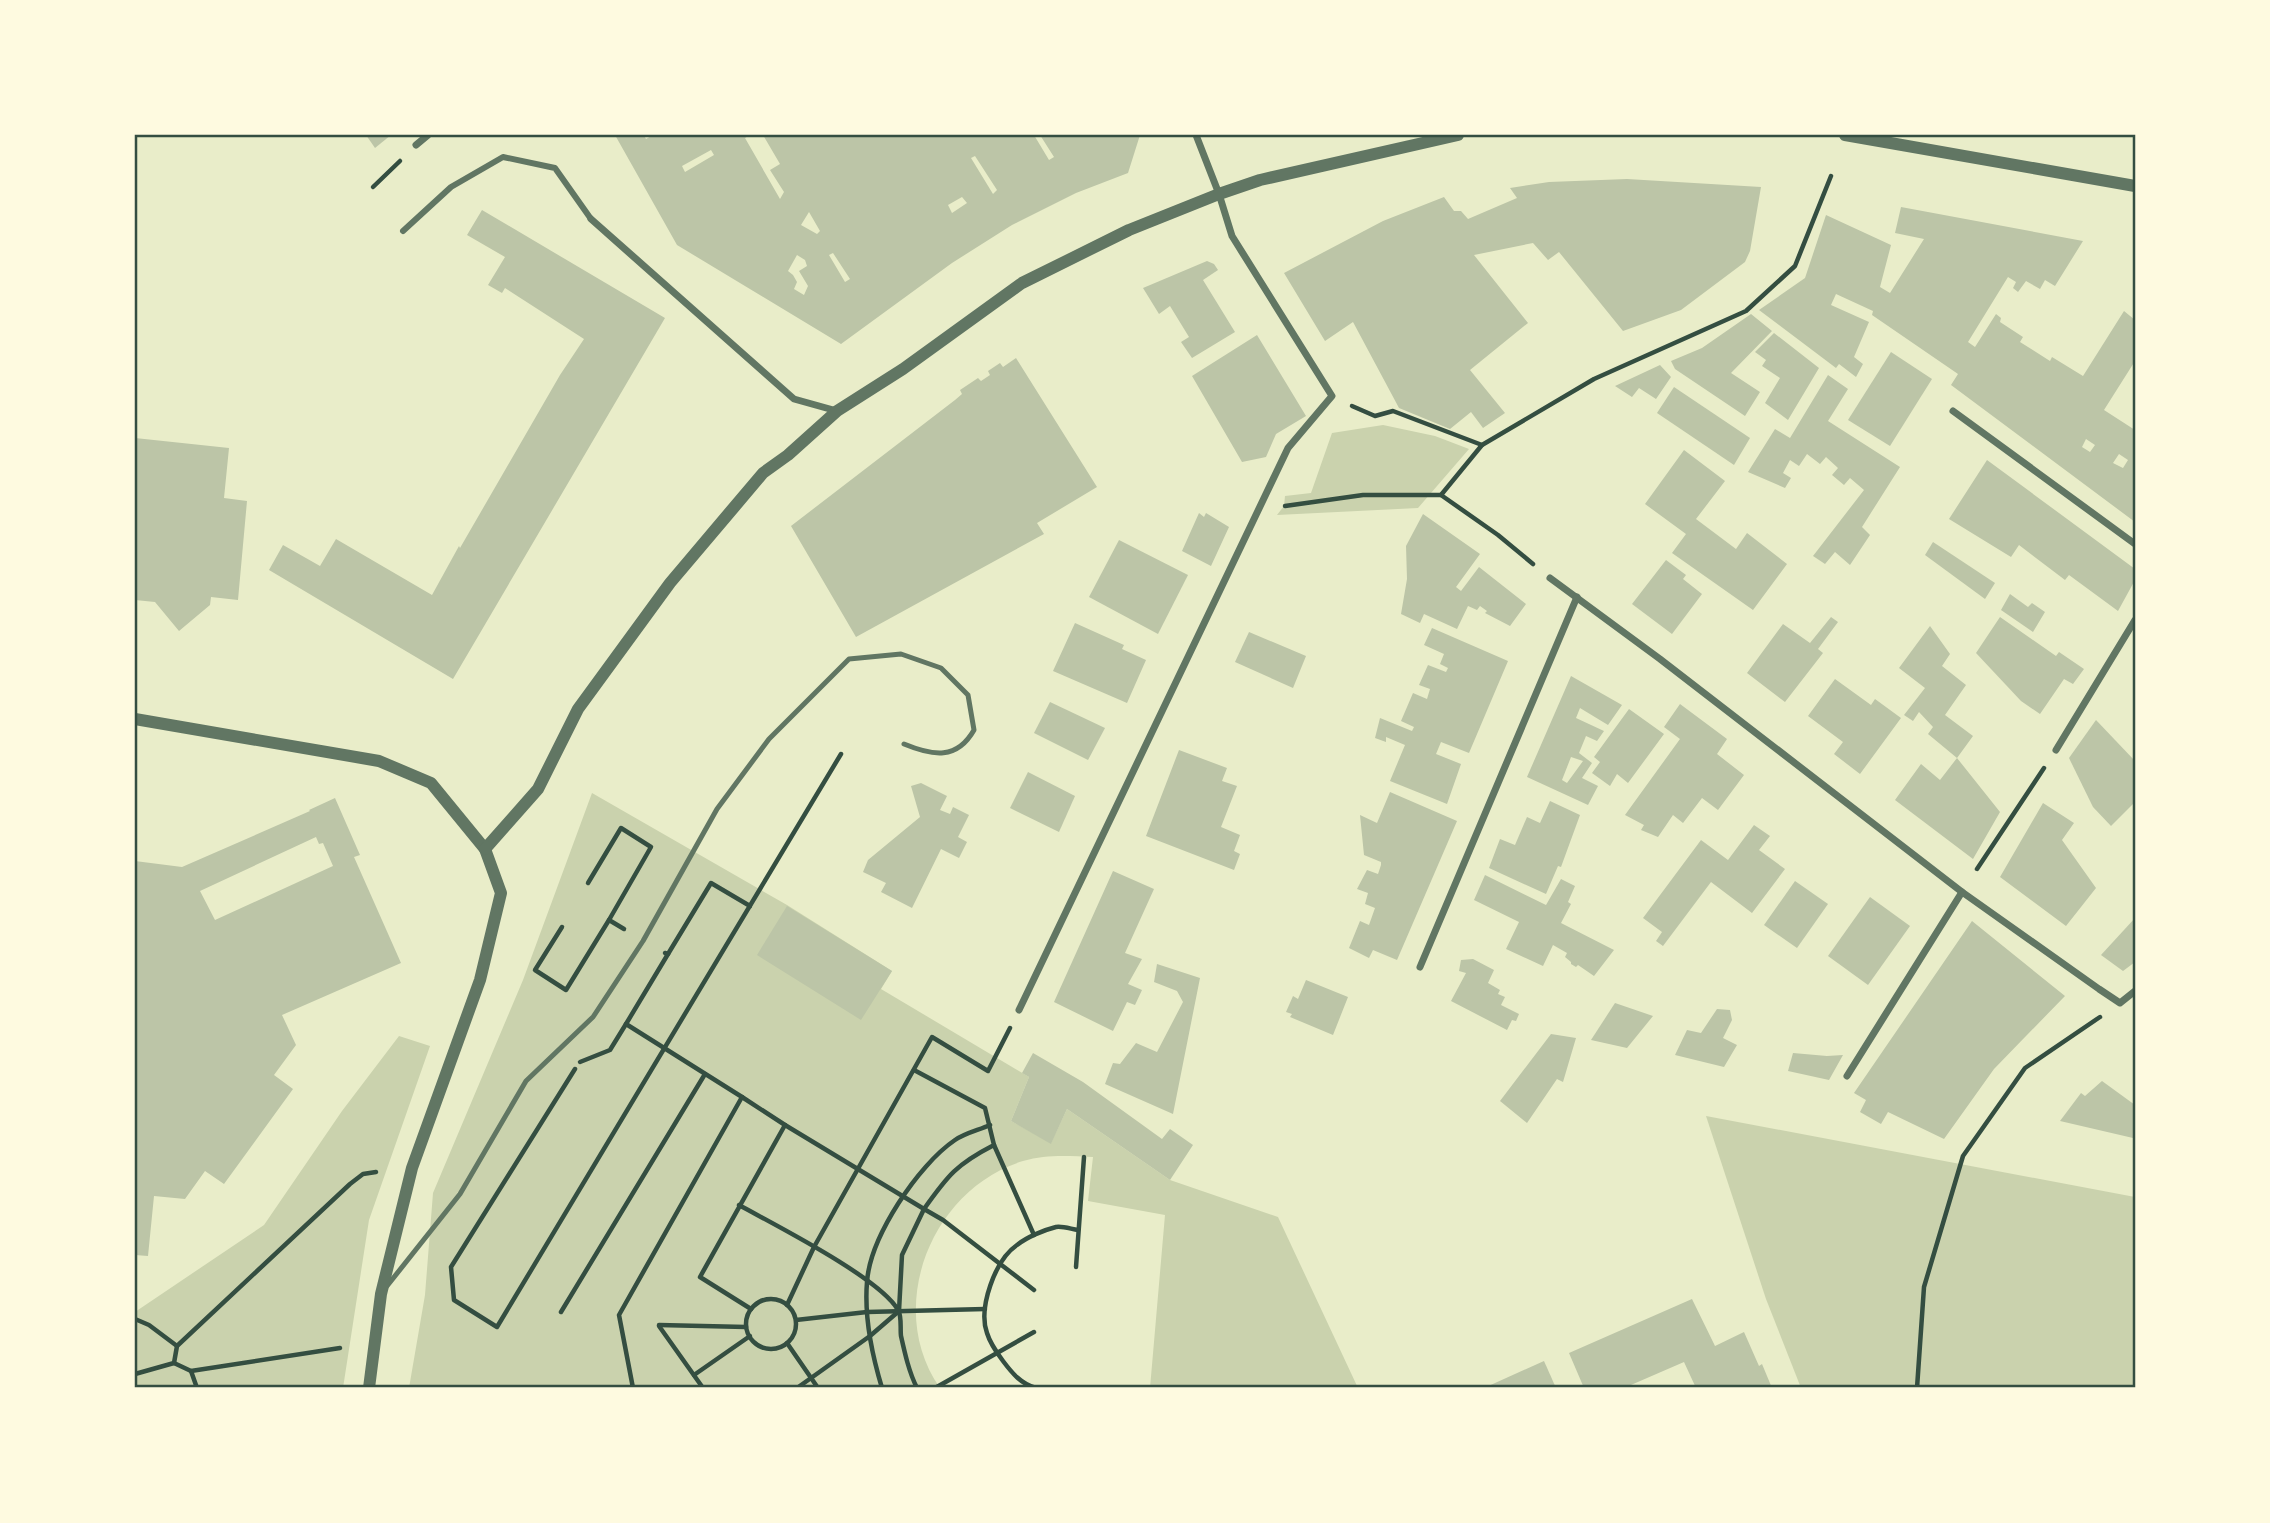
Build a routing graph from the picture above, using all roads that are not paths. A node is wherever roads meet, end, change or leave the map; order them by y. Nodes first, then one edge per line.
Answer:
1 (428, 135) edge
2 (1196, 135) edge
3 (1458, 135) edge
4 (1845, 135) edge
5 (416, 145) road end
6 (2135, 186) edge
7 (1219, 194) junction
8 (591, 219) joint
9 (403, 231) dead end
10 (837, 411) junction
11 (1953, 411) dead end
12 (2135, 544) edge
13 (1550, 578) road end
14 (1577, 597) junction
15 (2135, 620) edge
16 (135, 719) edge
17 (904, 744) dead end
18 (2056, 750) road end
19 (485, 849) junction
20 (1962, 892) junction
21 (1420, 967) dead end
22 (2135, 992) edge
23 (1019, 1010) road end
24 (1847, 1076) dead end
25 (381, 1294) junction
26 (369, 1388) edge

1 - 5 street
2 - 7 street
3 - 7 street
4 - 6 street
7 - 10 street
7 - 23 street
8 - 9 street
8 - 10 street
10 - 19 street
11 - 12 street
13 - 14 street
14 - 20 street
14 - 21 street
15 - 18 street
16 - 19 street
17 - 25 lane
19 - 25 street
20 - 22 street
20 - 24 street
25 - 26 street

